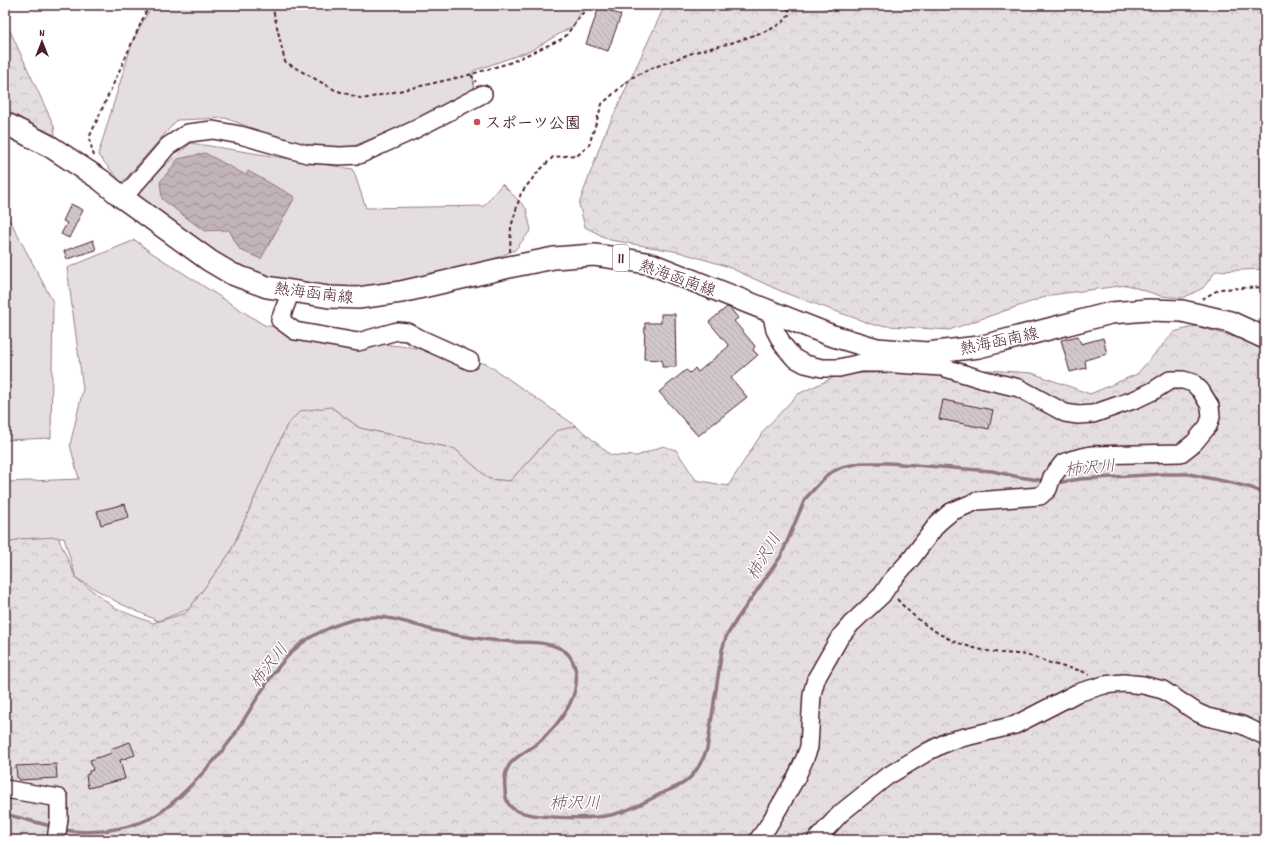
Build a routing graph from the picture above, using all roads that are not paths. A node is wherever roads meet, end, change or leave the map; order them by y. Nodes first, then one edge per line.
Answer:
1 (483, 94) dead end
2 (5, 123) edge
3 (123, 198) junction
4 (291, 291) junction
5 (771, 311) junction
6 (1265, 338) edge
7 (470, 361) dead end
8 (1265, 736) edge
9 (5, 789) edge
10 (56, 840) edge
11 (758, 840) edge
12 (816, 840) edge

1 - 3 street
2 - 3 main road, 熱海函南線 / 11
3 - 4 main road, 熱海函南線 / 11
4 - 5 main road, 熱海函南線 / 11
4 - 7 street
5 - 6 main road, 熱海函南線 / 11
5 - 11 street
8 - 12 street
9 - 10 street

